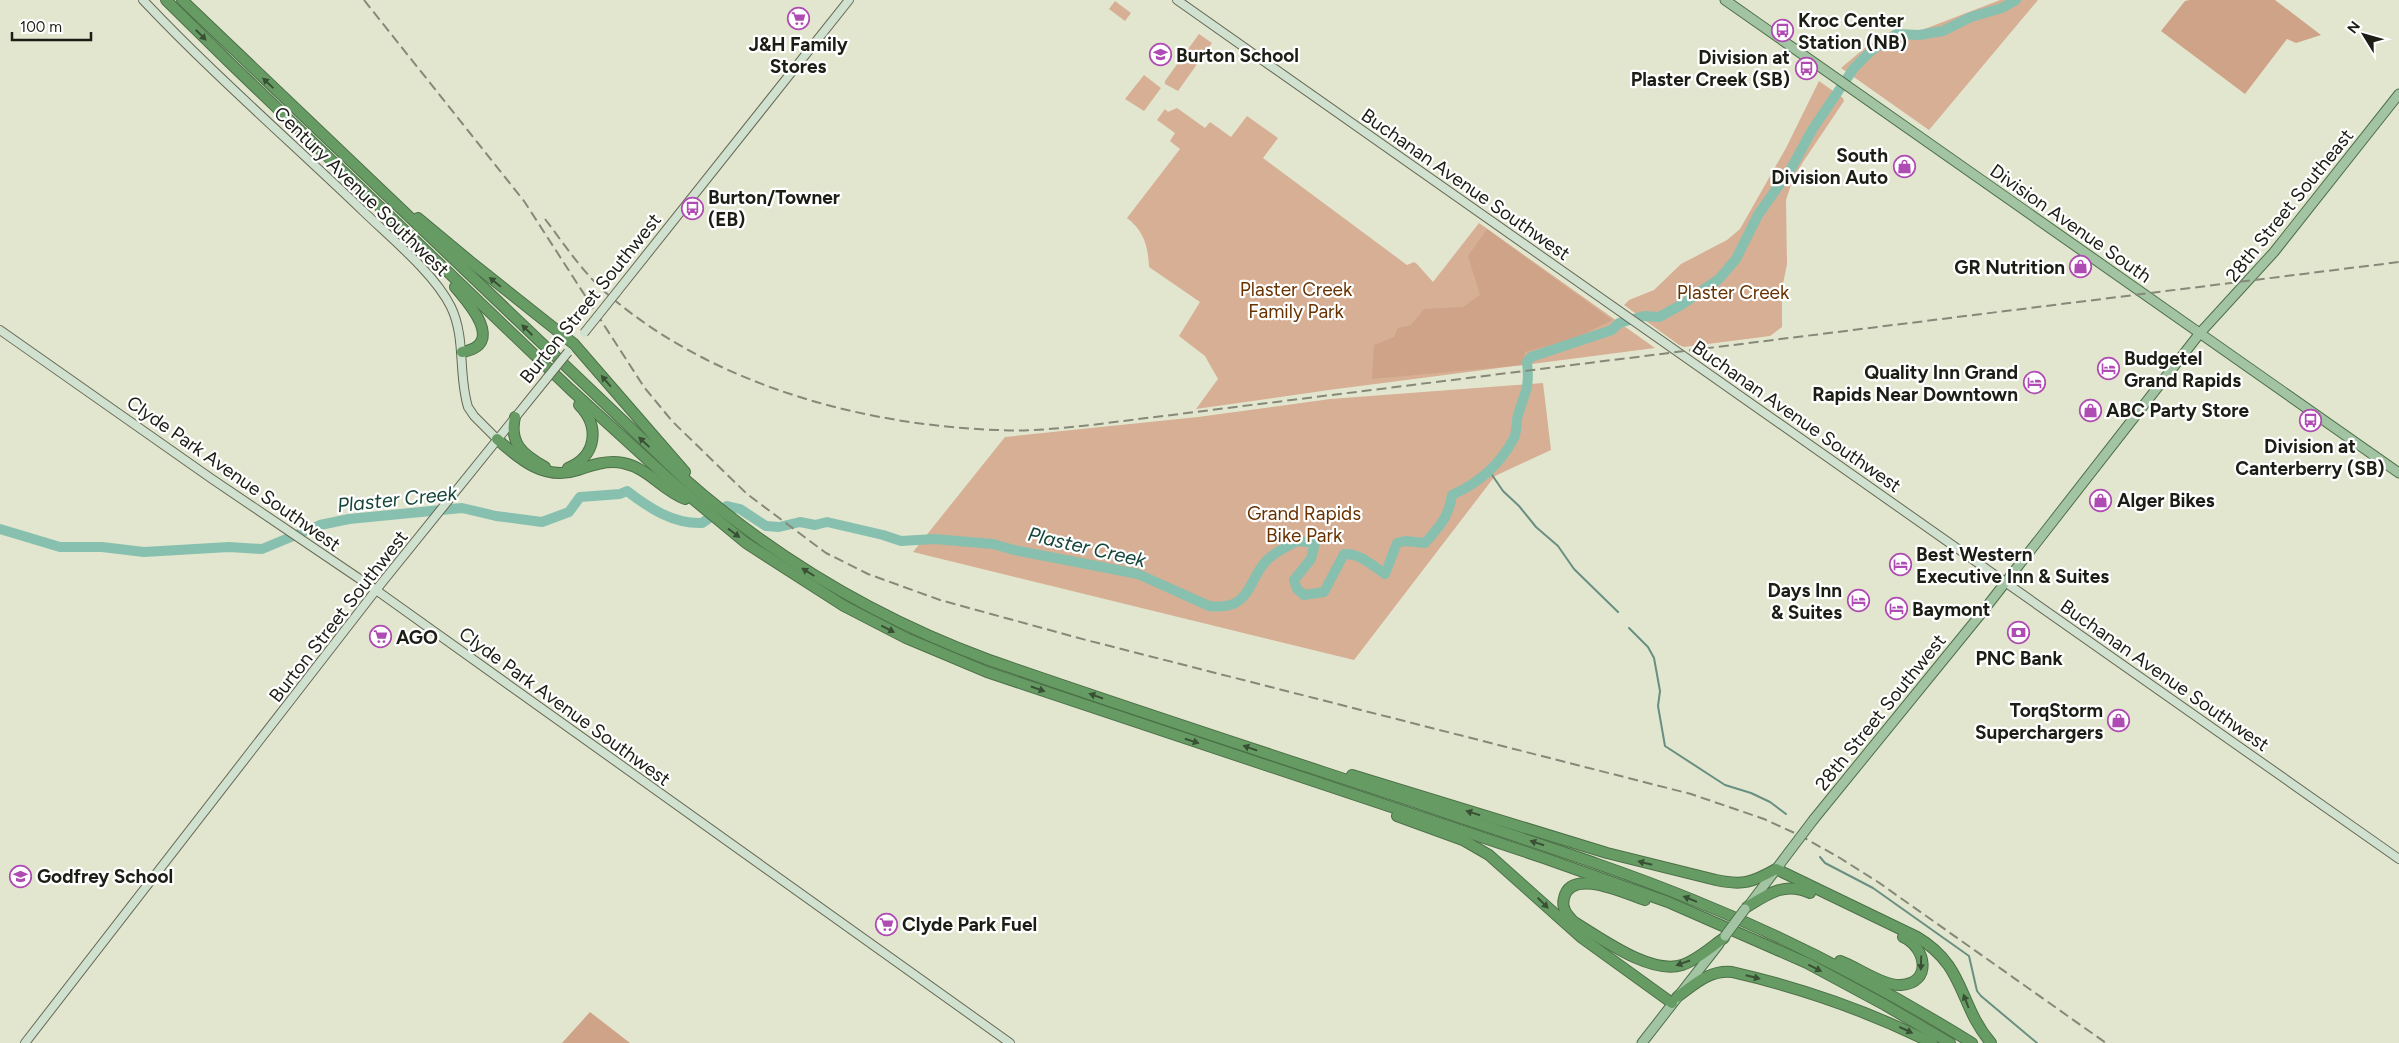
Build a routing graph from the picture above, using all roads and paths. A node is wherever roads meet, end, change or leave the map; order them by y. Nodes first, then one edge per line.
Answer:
1 (143, 0) edge
2 (166, 0) edge
3 (182, 0) edge
4 (189, 0) edge
5 (849, 0) edge
6 (1177, 0) edge
7 (1725, 0) edge
8 (213, 30) junction
9 (2399, 94) edge
10 (364, 176) junction
11 (419, 244) junction
12 (0, 330) edge
13 (2200, 333) junction
14 (571, 348) junction
15 (462, 352) junction
16 (570, 389) junction
17 (515, 417) junction
18 (497, 439) junction
19 (2399, 472) edge
20 (707, 499) junction
21 (696, 503) junction
22 (2004, 582) junction
23 (376, 590) junction
24 (847, 602) junction
25 (1270, 754) junction
26 (1284, 772) junction
27 (2399, 859) edge
28 (1776, 869) junction
29 (1746, 908) junction
30 (1699, 915) junction
31 (1724, 937) junction
32 (1801, 948) junction
33 (1675, 1000) junction
34 (25, 1043) edge
35 (1010, 1043) edge
36 (1642, 1043) edge
37 (1932, 1043) edge
38 (1950, 1043) edge
39 (1972, 1043) edge
40 (1991, 1043) edge

1 - 15 main road, Century Avenue Southwest
2 -> 11 highway
3 - 8 highway
4 - 8 highway
5 - 14 main road, Burton Street Southwest, bridge
6 - 22 main road, Buchanan Avenue Southwest
7 - 13 main road, Division Avenue South
10 -> 8 highway
9 - 13 main road, 28th Street Southeast
14 -> 10 highway
20 -> 10 highway
11 - 15 highway
11 - 16 highway
12 - 23 main road, Clyde Park Avenue Southwest
13 - 19 main road, Division Avenue South
13 - 22 main road, 28th Street Southwest
14 - 17 main road, Burton Street Southwest, bridge
20 -> 14 highway
15 - 18 main road, Century Avenue Southwest
16 - 17 highway
16 - 21 highway
17 - 18 main road, Burton Street Southwest
18 - 21 highway
18 - 23 main road, Burton Street Southwest
24 -> 20 highway
21 -> 24 highway
22 - 27 main road, Buchanan Avenue Southwest
22 - 28 main road, 28th Street Southwest, bridge
23 - 34 main road, Burton Street Southwest
23 - 35 main road, Clyde Park Avenue Southwest
25 -> 24 highway
24 -> 26 highway
28 -> 25 highway
32 -> 25 highway
26 - 30 highway
26 -> 33 highway
28 - 29 main road, 28th Street Southwest
40 -> 28 highway
29 - 31 main road, 28th Street Southwest, bridge
29 -> 32 highway
31 -> 30 highway
30 -> 38 highway
31 - 33 main road, 28th Street Southwest
32 - 39 highway
33 - 36 main road, 28th Street Southwest
33 -> 37 highway

